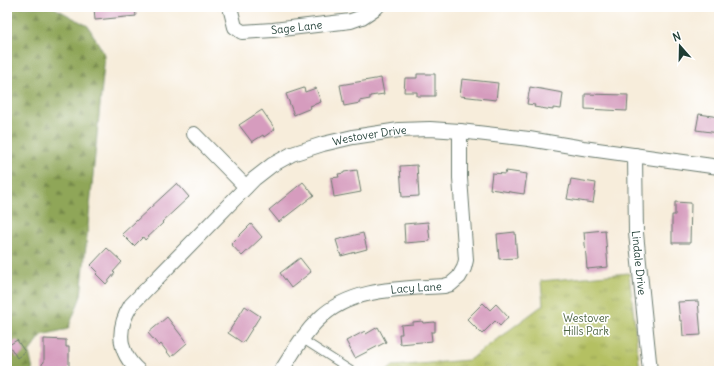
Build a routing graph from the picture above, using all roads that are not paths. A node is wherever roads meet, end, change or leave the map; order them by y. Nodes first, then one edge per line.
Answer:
1 (230, 7) edge
2 (377, 7) edge
3 (460, 131) junction
4 (194, 134) dead end
5 (635, 155) junction
6 (719, 167) edge
7 (246, 187) junction
8 (302, 339) junction
9 (139, 371) edge
10 (281, 371) edge
11 (352, 371) edge
12 (650, 371) edge

1 - 2 street, Sage Lane
3 - 5 street, Westover Drive
3 - 7 street, Westover Drive
3 - 8 street, Lacy Lane
4 - 7 street
5 - 6 street, Westover Drive
5 - 12 street, Lindale Drive
7 - 9 street, Westover Drive
8 - 10 street, Lacy Lane
8 - 11 lane

